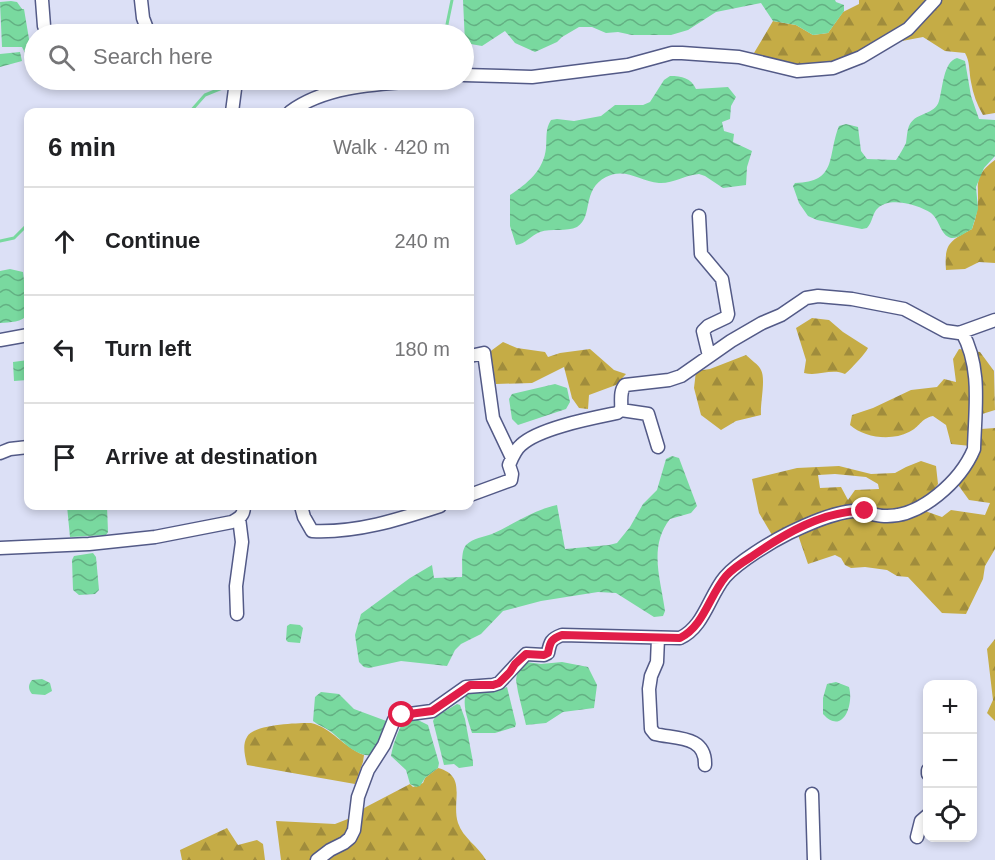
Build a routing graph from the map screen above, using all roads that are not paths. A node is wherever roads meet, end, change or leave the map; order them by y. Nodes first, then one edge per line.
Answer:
1 (42, 0) edge
2 (141, 0) edge
3 (935, 0) edge
4 (44, 24) edge
5 (145, 24) edge
6 (474, 75) edge
7 (235, 90) edge
8 (347, 90) edge
9 (233, 108) edge
10 (296, 108) edge
11 (699, 216) dead end
12 (995, 320) edge
13 (962, 332) junction
14 (24, 336) edge
15 (0, 340) edge
16 (474, 355) edge
17 (709, 356) junction
18 (621, 410) junction
19 (24, 447) edge
20 (658, 447) dead end
21 (0, 453) edge
22 (512, 458) junction
23 (474, 494) edge
24 (244, 510) edge
25 (302, 510) edge
26 (428, 510) edge
27 (239, 518) junction
28 (0, 548) edge
29 (237, 614) dead end
30 (658, 638) junction
31 (705, 765) dead end
32 (812, 794) dead end
33 (923, 819) edge
34 (917, 837) dead end
35 (317, 860) edge
36 (814, 860) edge

1 - 4 street
2 - 5 street
3 - 6 street
7 - 9 street
8 - 10 street
11 - 17 street
12 - 13 street
13 - 17 street
13 - 30 street
14 - 15 street
16 - 22 street
17 - 18 street
18 - 20 street
18 - 22 street
19 - 21 street
22 - 23 street
24 - 27 street
25 - 26 street
27 - 28 street
27 - 29 street
30 - 31 street
30 - 35 street
32 - 36 street
33 - 34 street

